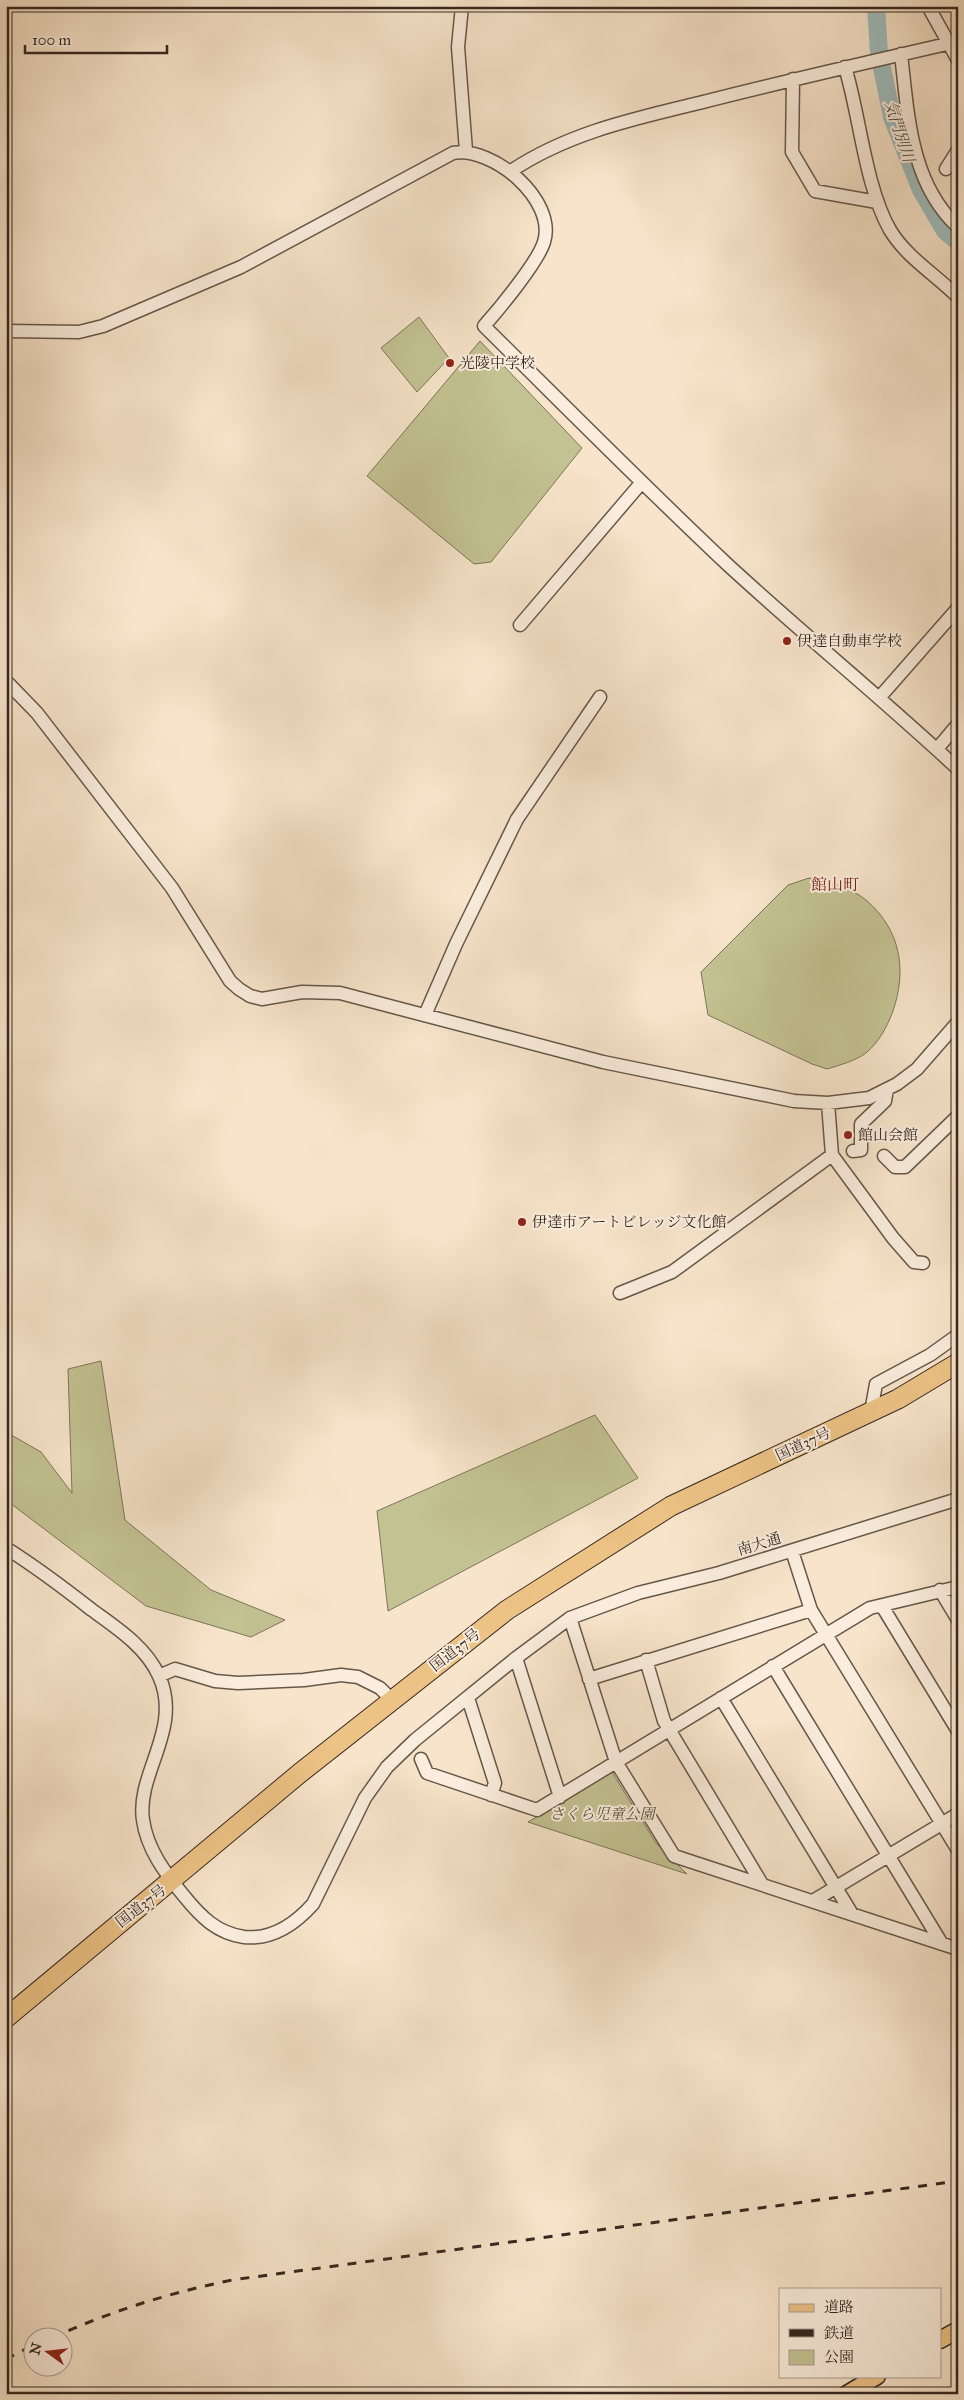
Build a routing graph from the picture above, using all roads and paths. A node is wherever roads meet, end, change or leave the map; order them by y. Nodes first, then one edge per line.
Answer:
1 (462, 6) edge
2 (928, 6) edge
3 (947, 44) junction
4 (898, 55) junction
5 (958, 60) edge
6 (847, 66) junction
7 (793, 79) junction
8 (958, 150) edge
9 (466, 151) junction
10 (946, 169) dead end
11 (511, 171) junction
12 (877, 202) junction
13 (958, 227) edge
14 (958, 297) edge
15 (6, 331) edge
16 (642, 482) junction
17 (958, 608) edge
18 (520, 625) dead end
19 (6, 681) edge
20 (600, 697) dead end
21 (879, 698) junction
22 (958, 724) edge
23 (937, 749) junction
24 (958, 769) edge
25 (425, 1015) junction
26 (958, 1022) edge
27 (953, 1036) edge
28 (887, 1089) junction
29 (828, 1103) junction
30 (958, 1116) edge
31 (853, 1151) dead end
32 (832, 1155) junction
33 (884, 1156) dead end
34 (923, 1263) dead end
35 (620, 1293) dead end
36 (958, 1335) edge
37 (958, 1363) edge
38 (871, 1412) junction
39 (958, 1499) edge
40 (6, 1548) edge
41 (792, 1551) junction
42 (958, 1586) edge
43 (940, 1590) junction
44 (882, 1606) junction
45 (811, 1610) junction
46 (570, 1618) junction
47 (958, 1620) edge
48 (827, 1634) junction
49 (516, 1658) junction
50 (646, 1660) junction
51 (773, 1666) junction
52 (159, 1676) junction
53 (590, 1679) junction
54 (468, 1698) junction
55 (721, 1698) junction
56 (392, 1700) junction
57 (669, 1729) junction
58 (958, 1730) edge
59 (421, 1759) dead end
60 (616, 1762) junction
61 (492, 1795) junction
62 (560, 1797) junction
63 (958, 1814) edge
64 (942, 1824) junction
65 (958, 1850) edge
66 (890, 1856) junction
67 (172, 1882) junction
68 (762, 1884) junction
69 (837, 1888) junction
70 (813, 1901) junction
71 (852, 1914) junction
72 (942, 1944) junction
73 (958, 1949) edge
74 (6, 2018) edge
75 (958, 2330) edge
76 (942, 2339) edge
77 (874, 2378) edge
78 (847, 2394) edge

1 - 9 street
2 - 3 street
3 - 4 street
3 - 5 street
4 - 6 street
4 - 13 street
6 - 7 street
6 - 12 street
7 - 11 street
7 - 12 street
8 - 10 street
9 - 11 street
9 - 15 street
11 - 16 street
12 - 14 street
16 - 18 street
16 - 21 street
17 - 21 street
19 - 25 street
20 - 25 street
21 - 23 street
22 - 23 street
23 - 24 street
25 - 29 street
26 - 27 street
27 - 28 street
28 - 29 street
28 - 31 street
29 - 32 street
30 - 33 street
32 - 34 street
32 - 35 street
36 - 38 street
37 - 38 highway, 国道37号
38 - 56 highway, 国道37号
39 - 41 street, 南大通
40 - 52 street
41 - 45 street
41 - 46 street, 南大通
42 - 43 street
43 - 44 street
43 - 47 street
44 - 48 street
44 - 58 street
45 - 48 street
45 - 50 street
46 - 49 street, 南大通
46 - 53 street
48 - 51 street
48 - 64 street
49 - 54 street, 南大通
49 - 62 street
50 - 53 street
50 - 57 street
51 - 55 street
51 - 66 street
52 - 56 street
52 - 67 street, 南大通
53 - 60 street
54 - 61 street
54 - 67 street, 南大通
55 - 57 street
55 - 69 street
56 - 67 highway, 国道37号
57 - 60 street
57 - 68 street
59 - 61 street
60 - 62 street
60 - 68 street
61 - 62 street
63 - 64 street
64 - 65 street
64 - 66 street
66 - 69 street
66 - 72 street
67 - 74 highway, 国道37号
68 - 70 street
69 - 70 street
69 - 71 street
70 - 71 street
71 - 72 street
72 - 73 street
75 - 76 main road
77 - 78 main road

